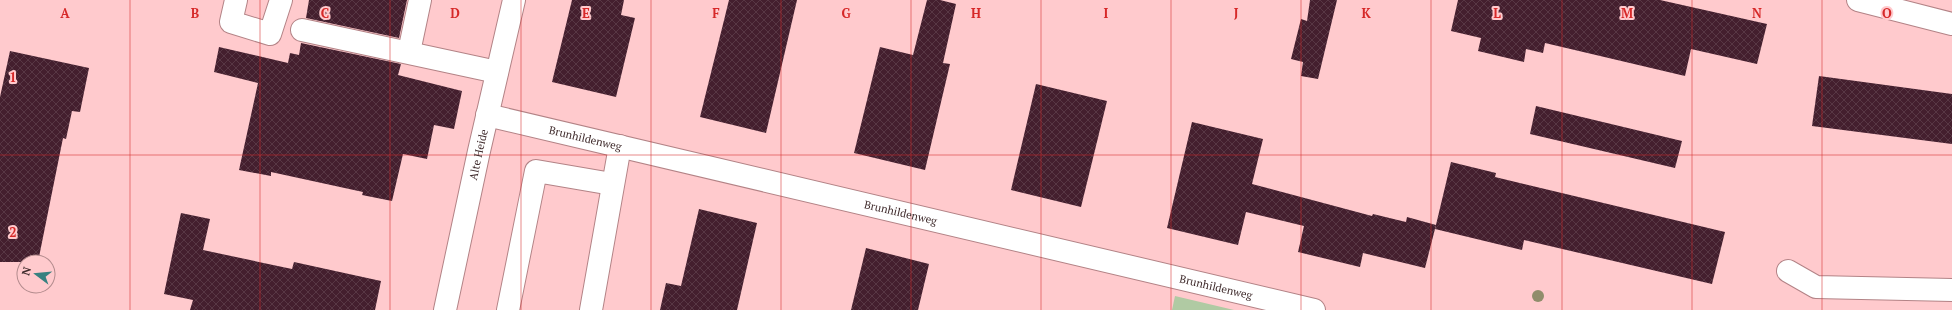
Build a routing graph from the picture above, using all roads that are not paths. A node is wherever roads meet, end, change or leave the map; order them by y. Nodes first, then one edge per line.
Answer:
1 (236, 0) edge
2 (281, 0) edge
3 (420, 0) edge
4 (514, 0) edge
5 (1858, 0) edge
6 (1952, 24) edge
7 (302, 30) dead end
8 (409, 52) junction
9 (497, 72) junction
10 (487, 115) junction
11 (620, 146) junction
12 (612, 184) junction
13 (1788, 271) dead end
14 (1952, 290) edge
15 (445, 310) edge
16 (508, 310) edge
17 (591, 310) edge
18 (1314, 310) edge

1 - 2 street
3 - 8 street
4 - 9 street, Alte Heide
5 - 6 street
7 - 8 street
8 - 9 street
9 - 10 street, Alte Heide
10 - 11 street, Brunhildenweg
10 - 15 street, Alte Heide
11 - 12 street
11 - 18 street, Brunhildenweg
12 - 16 street
12 - 17 street
13 - 14 street

